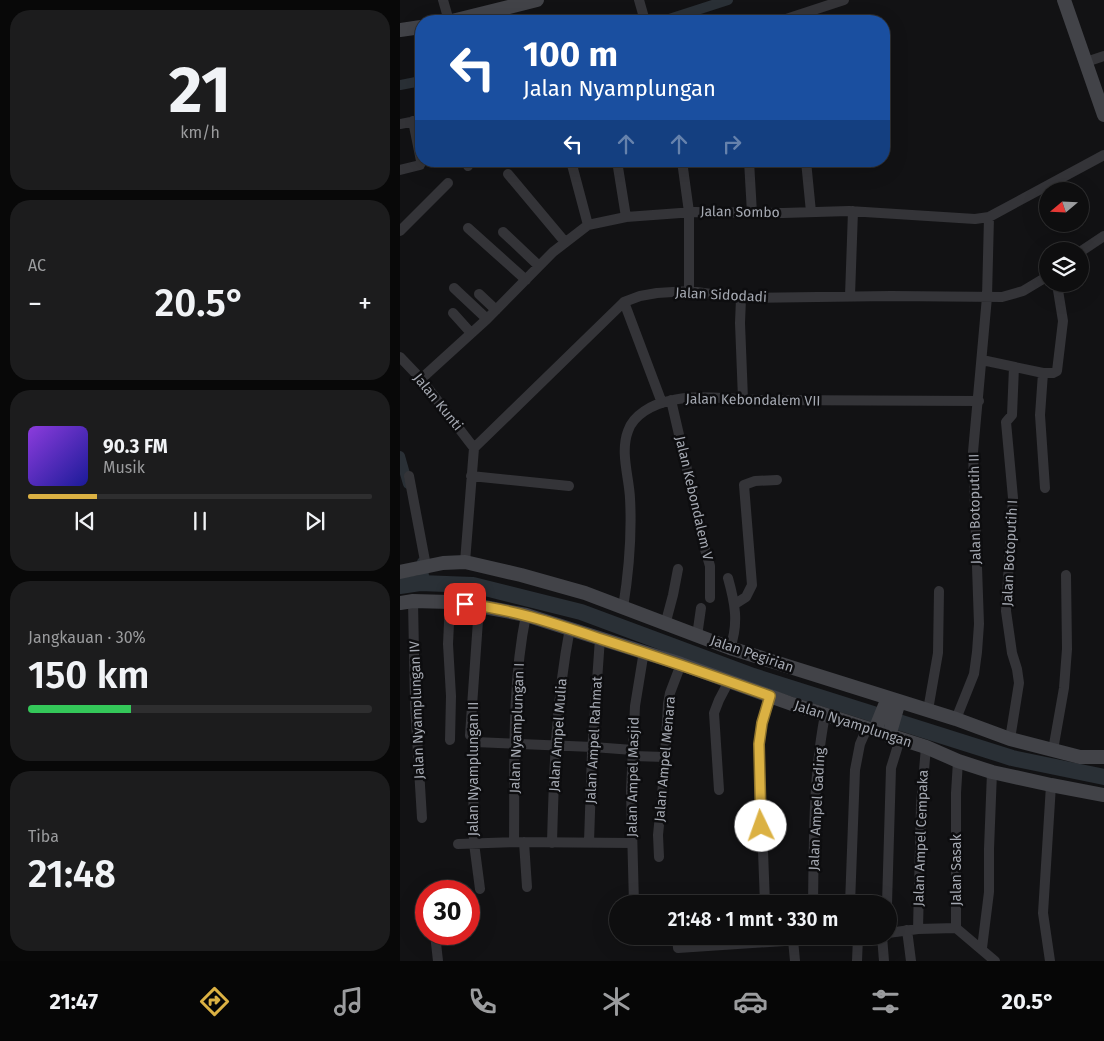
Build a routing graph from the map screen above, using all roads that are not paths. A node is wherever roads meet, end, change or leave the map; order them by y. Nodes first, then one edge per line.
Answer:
1 (443, 0) edge
2 (537, 0) edge
3 (639, 0) edge
4 (844, 0) edge
5 (1064, 0) edge
6 (448, 15) edge
7 (475, 15) edge
8 (643, 15) edge
9 (798, 15) edge
10 (415, 27) edge
11 (400, 30) edge
12 (1104, 56) edge
13 (1086, 62) junction
14 (1104, 115) edge
15 (415, 120) edge
16 (400, 124) edge
17 (1104, 154) edge
18 (415, 166) edge
19 (572, 167) edge
20 (618, 167) edge
21 (683, 167) edge
22 (749, 167) edge
23 (807, 167) edge
24 (400, 170) edge
25 (508, 174) dead end
26 (448, 183) dead end
27 (689, 212) junction
28 (811, 212) junction
29 (853, 212) junction
30 (752, 213) junction
31 (626, 217) junction
32 (989, 217) junction
33 (588, 225) junction
34 (468, 228) dead end
35 (400, 231) edge
36 (503, 232) dead end
37 (1104, 236) edge
38 (565, 242) junction
39 (1089, 246) edge
40 (539, 266) junction
41 (526, 280) junction
42 (1039, 281) edge
43 (454, 288) dead end
44 (689, 291) junction
45 (1058, 292) edge
46 (479, 294) dead end
47 (850, 296) junction
48 (987, 297) junction
49 (741, 298) junction
50 (624, 302) junction
51 (496, 310) junction
52 (453, 313) dead end
53 (487, 319) junction
54 (470, 333) junction
55 (400, 357) edge
56 (982, 360) junction
57 (1014, 367) junction
58 (1043, 373) junction
59 (421, 379) junction
60 (742, 399) junction
61 (666, 401) junction
62 (979, 401) junction
63 (474, 448) junction
64 (409, 476) dead end
65 (471, 476) junction
66 (777, 480) dead end
67 (569, 486) dead end
68 (1045, 488) dead end
69 (465, 562) junction
70 (423, 566) junction
71 (678, 569) dead end
72 (400, 572) edge
73 (1066, 574) dead end
74 (728, 578) dead end
75 (939, 591) dead end
76 (710, 598) dead end
77 (406, 602) edge
78 (450, 602) junction
79 (735, 604) junction
80 (479, 606) junction
81 (623, 608) junction
82 (700, 608) dead end
83 (526, 615) junction
84 (665, 624) junction
85 (570, 628) junction
86 (697, 636) junction
87 (600, 638) junction
88 (730, 648) junction
89 (644, 651) junction
90 (681, 664) junction
91 (729, 681) junction
92 (770, 696) junction
93 (892, 703) junction
94 (928, 710) junction
95 (825, 714) junction
96 (956, 719) junction
97 (874, 727) junction
98 (893, 735) junction
99 (1010, 739) junction
100 (450, 740) dead end
101 (476, 742) junction
102 (515, 743) junction
103 (555, 746) junction
104 (593, 747) junction
105 (926, 747) junction
106 (1053, 750) junction
107 (633, 753) junction
108 (665, 757) junction
109 (1104, 758) edge
110 (958, 761) junction
111 (992, 772) junction
112 (1051, 785) junction
113 (719, 790) dead end
114 (1104, 795) edge
115 (422, 818) dead end
116 (519, 842) junction
117 (589, 842) junction
118 (474, 843) junction
119 (552, 843) junction
120 (632, 843) junction
121 (458, 844) dead end
122 (659, 857) dead end
123 (479, 880) edge
124 (527, 887) dead end
125 (634, 895) edge
126 (765, 895) edge
127 (813, 895) edge
128 (850, 895) edge
129 (887, 895) edge
130 (956, 928) junction
131 (913, 930) junction
132 (897, 932) edge
133 (436, 945) edge
134 (678, 945) edge
135 (722, 945) edge
136 (793, 945) edge
137 (855, 945) edge
138 (883, 945) edge
139 (982, 948) junction
140 (438, 961) edge
141 (795, 961) edge
142 (857, 961) edge
143 (884, 961) edge
144 (911, 961) edge
145 (995, 961) edge
146 (1050, 961) edge

1 - 6 street
2 - 7 main road
3 - 8 street
4 - 9 street
5 - 13 main road
10 - 11 main road
12 - 13 street
13 - 14 main road
15 - 16 street
17 - 32 street, Jalan Sombo
18 - 24 street
19 - 33 street
20 - 31 street
21 - 27 street
22 - 30 street
23 - 28 street
25 - 38 street
26 - 35 street
27 - 30 street, Jalan Sombo
27 - 31 street, Jalan Sombo
27 - 44 street
28 - 29 street, Jalan Sombo
28 - 30 street, Jalan Sombo
29 - 32 street, Jalan Sombo
29 - 47 street
31 - 33 street, Jalan Sombo
32 - 48 street, Jalan Botoputih II
33 - 38 street, Jalan Sombo
34 - 41 street
36 - 40 street
37 - 39 street
38 - 40 street, Jalan Sombo
40 - 41 street, Jalan Sombo
41 - 51 street, Jalan Sombo
42 - 48 street, Jalan Sidodadi
43 - 53 street
44 - 49 street, Jalan Sidodadi
44 - 50 street, Jalan Sidodadi
45 - 58 street
46 - 51 street
47 - 48 street, Jalan Sidodadi
47 - 49 street, Jalan Sidodadi
48 - 56 street, Jalan Botoputih II
49 - 60 street
50 - 61 street, Jalan Kebondalem V
50 - 63 street, Jalan Sidodadi
51 - 53 street, Jalan Sombo
52 - 54 street
53 - 54 street, Jalan Sombo
54 - 59 street, Jalan Sombo
55 - 59 street, Jalan Kunti
56 - 57 street
56 - 62 street, Jalan Botoputih II
57 - 58 street
57 - 99 street, Jalan Botoputih I
58 - 68 street
59 - 63 street, Jalan Kunti
60 - 61 street, Jalan Kebondalem VII
60 - 62 street, Jalan Kebondalem VII
61 - 76 street, Jalan Kebondalem V
61 - 81 street, Jalan Kebondalem VII
62 - 96 street, Jalan Botoputih II
63 - 65 street
64 - 70 street
65 - 67 street
65 - 69 street
66 - 79 street
69 - 70 main road, Jalan Pegirian
69 - 81 main road, Jalan Pegirian
70 - 72 main road, Jalan Pegirian
71 - 84 street
73 - 106 street
74 - 79 street
75 - 94 street
77 - 78 main road, Jalan Nyamplungan
77 - 115 street, Jalan Nyamplungan IV
78 - 80 main road, Jalan Nyamplungan
78 - 100 street
79 - 88 street
80 - 83 main road, Jalan Nyamplungan
80 - 101 street, Jalan Nyamplungan II
81 - 84 main road, Jalan Pegirian
82 - 86 street
83 - 85 main road, Jalan Nyamplungan
83 - 102 street, Jalan Nyamplungan I
84 - 86 main road, Jalan Pegirian
85 - 87 main road, Jalan Nyamplungan
85 - 103 street, Jalan Ampel Mulia
86 - 88 main road, Jalan Pegirian
87 - 89 main road, Jalan Nyamplungan
87 - 104 street, Jalan Ampel Rahmat
88 - 93 main road, Jalan Pegirian
89 - 90 main road, Jalan Nyamplungan
89 - 107 street, Jalan Ampel Masjid
90 - 91 main road, Jalan Nyamplungan
90 - 108 street, Jalan Ampel Menara
91 - 92 main road, Jalan Nyamplungan
91 - 113 street
92 - 95 main road, Jalan Nyamplungan
92 - 126 street
93 - 94 main road, Jalan Pegirian
93 - 97 main road
93 - 98 main road
94 - 96 main road, Jalan Pegirian
95 - 97 main road, Jalan Nyamplungan
95 - 127 street, Jalan Ampel Gading
96 - 99 main road, Jalan Pegirian
97 - 98 main road, Jalan Nyamplungan
97 - 128 street
98 - 105 main road, Jalan Nyamplungan
98 - 129 street
99 - 106 main road, Jalan Pegirian
101 - 102 street
101 - 118 street, Jalan Nyamplungan II
102 - 103 street
102 - 116 street, Jalan Nyamplungan I
103 - 104 street
103 - 119 street, Jalan Ampel Mulia
104 - 107 street
104 - 117 street, Jalan Ampel Rahmat
105 - 110 main road, Jalan Nyamplungan
105 - 131 street, Jalan Ampel Cempaka
106 - 109 main road, Jalan Pegirian
107 - 108 street
107 - 120 street, Jalan Ampel Masjid
108 - 122 street, Jalan Ampel Menara
110 - 111 main road, Jalan Nyamplungan
110 - 130 street, Jalan Sasak
111 - 112 main road, Jalan Nyamplungan
111 - 139 street
112 - 114 main road, Jalan Nyamplungan
112 - 146 street
116 - 118 street
116 - 119 street
116 - 124 street, Jalan Nyamplungan I
117 - 119 street
117 - 120 street
118 - 121 street
118 - 123 street, Jalan Nyamplungan II
120 - 125 street, Jalan Ampel Masjid
130 - 131 street
130 - 139 street
131 - 132 street
131 - 144 street, Jalan Ampel Cempaka
133 - 140 street
134 - 135 street
136 - 141 street
137 - 142 street
138 - 143 street
139 - 145 street

